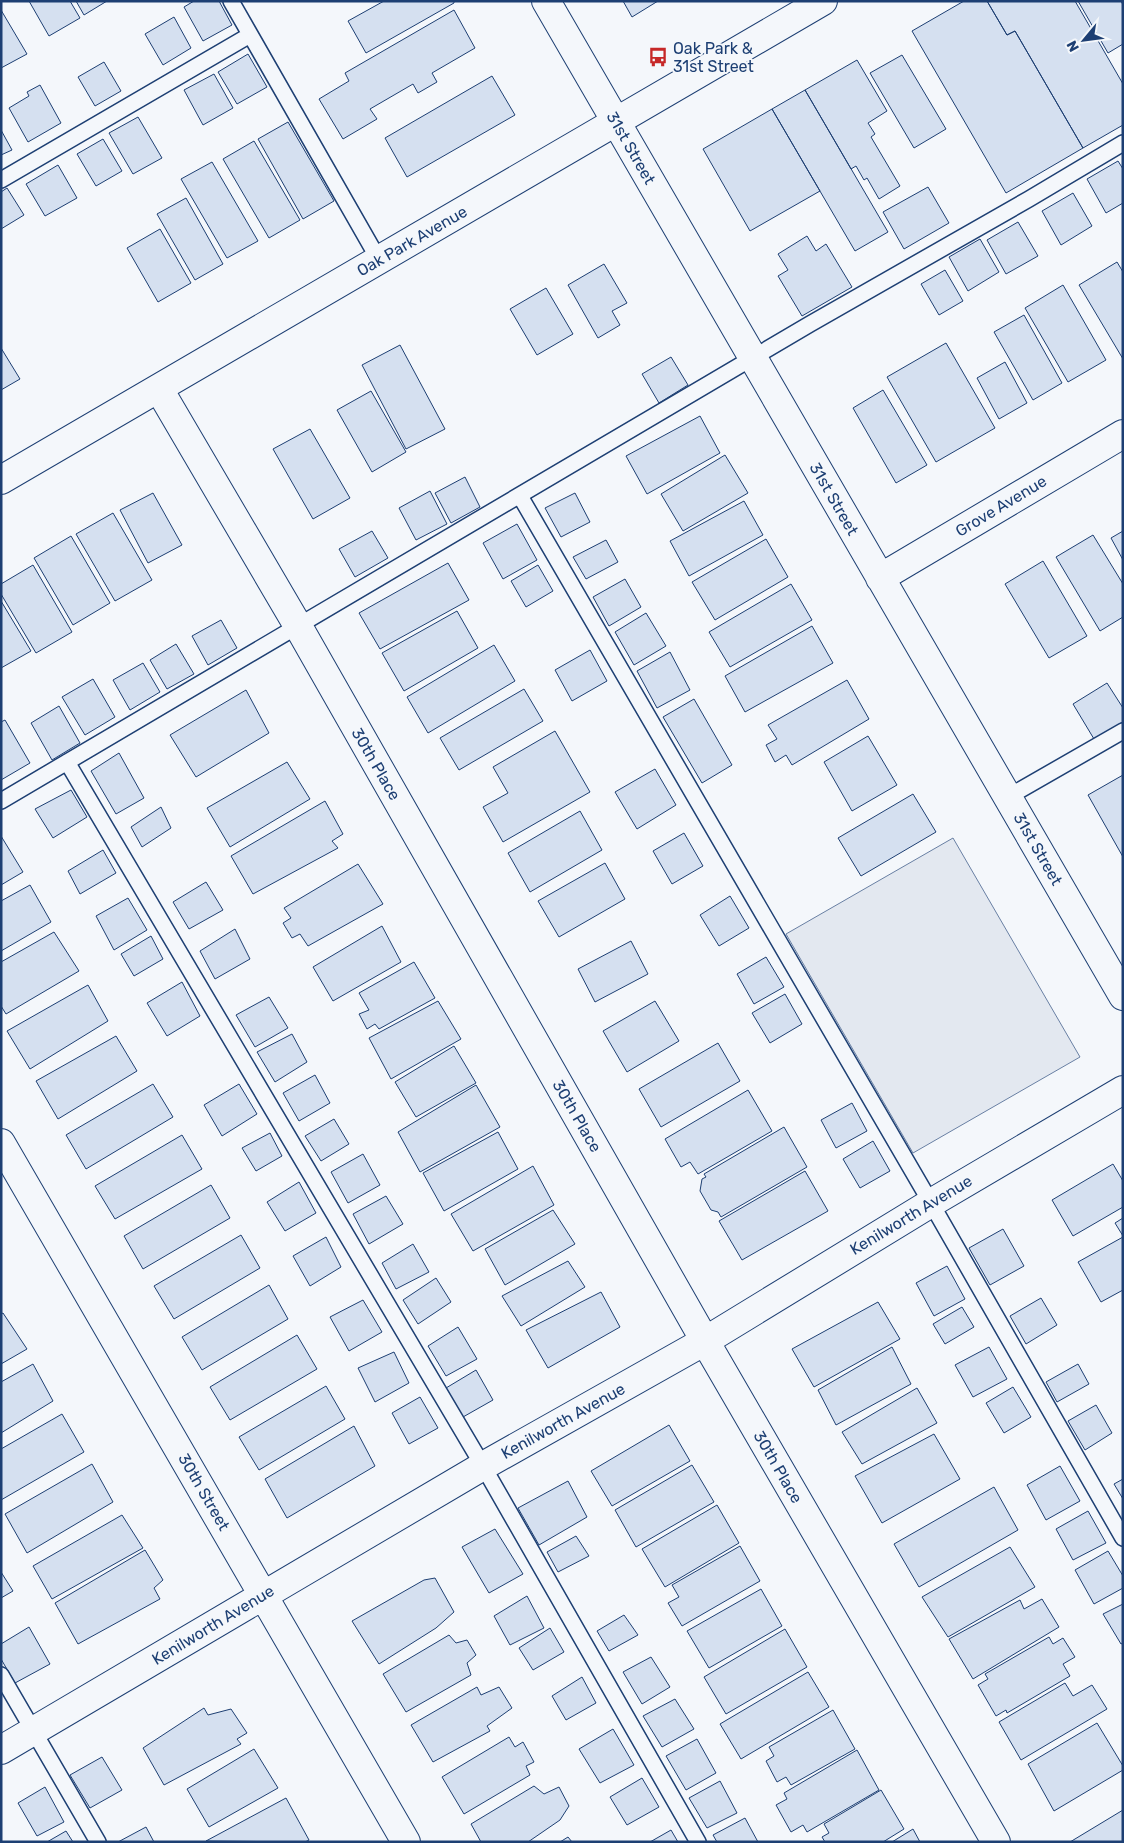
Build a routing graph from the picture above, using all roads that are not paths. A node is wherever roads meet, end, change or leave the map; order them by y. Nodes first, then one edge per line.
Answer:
1 (231, 1) edge
2 (546, 1) edge
3 (823, 1) edge
4 (250, 35) junction
5 (616, 122) junction
6 (1123, 143) edge
7 (1, 180) edge
8 (379, 260) junction
9 (753, 358) junction
10 (158, 389) junction
11 (1123, 434) edge
12 (1, 480) edge
13 (520, 496) junction
14 (880, 578) junction
15 (298, 626) junction
16 (1123, 731) edge
17 (67, 762) junction
18 (1008, 797) junction
19 (1, 801) edge
20 (1123, 996) edge
21 (1123, 1090) edge
22 (1, 1143) edge
23 (931, 1203) junction
24 (705, 1341) junction
25 (483, 1466) junction
26 (1123, 1538) edge
27 (263, 1595) junction
28 (1, 1675) edge
29 (34, 1731) junction
30 (1, 1750) edge
31 (98, 1842) edge
32 (406, 1842) edge
33 (698, 1842) edge
34 (996, 1842) edge

1 - 4 lane
2 - 5 street, 31st Street
3 - 5 street, Oak Park Avenue
4 - 7 lane
4 - 8 lane
5 - 8 street, Oak Park Avenue
5 - 9 street, 31st Street
6 - 9 lane
8 - 10 street, Oak Park Avenue
9 - 13 lane
9 - 14 street, 31st Street
10 - 12 street, Oak Park Avenue
10 - 15 street, 30th Place
11 - 14 street, Grove Avenue
13 - 15 lane
13 - 23 lane
14 - 18 street, 31st Street
15 - 17 lane
15 - 24 street, 30th Place
16 - 18 lane
17 - 19 lane
17 - 25 lane
18 - 20 street, 31st Street
21 - 23 street, Kenilworth Avenue
22 - 27 street, 30th Street
23 - 24 street, Kenilworth Avenue
23 - 26 lane
24 - 25 street, Kenilworth Avenue
24 - 34 street, 30th Place
25 - 27 street, Kenilworth Avenue
25 - 33 lane
27 - 29 street, Kenilworth Avenue
27 - 32 street, 30th Street
28 - 29 lane
29 - 30 street, Kenilworth Avenue
29 - 31 lane

